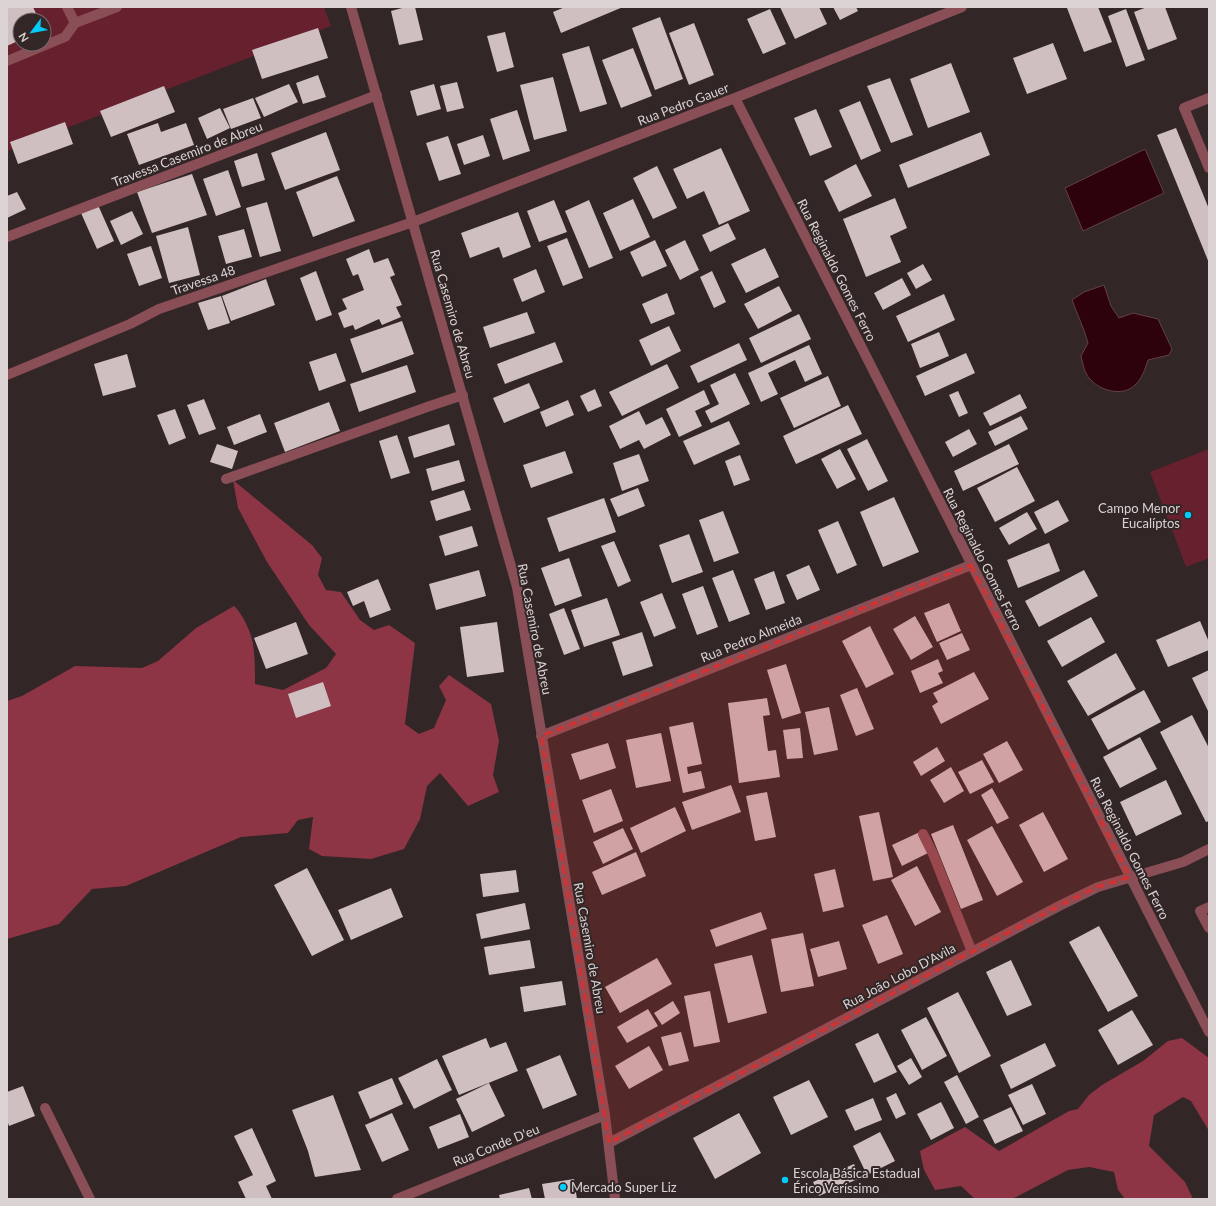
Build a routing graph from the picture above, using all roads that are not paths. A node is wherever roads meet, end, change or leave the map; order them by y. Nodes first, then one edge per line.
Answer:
1 (67, 7) edge
2 (117, 7) edge
3 (351, 7) edge
4 (962, 7) edge
5 (75, 23) junction
6 (7, 62) edge
7 (377, 95) junction
8 (735, 98) junction
9 (1209, 98) edge
10 (1209, 168) edge
11 (413, 222) junction
12 (7, 237) edge
13 (7, 375) edge
14 (463, 395) junction
15 (226, 479) dead end
16 (971, 565) junction
17 (541, 736) junction
18 (923, 834) dead end
19 (1209, 849) edge
20 (1130, 877) junction
21 (1209, 906) edge
22 (1209, 928) edge
23 (972, 952) junction
24 (1209, 1032) edge
25 (45, 1108) dead end
26 (605, 1115) junction
27 (609, 1143) junction
28 (90, 1199) edge
29 (397, 1199) edge
30 (615, 1199) edge

1 - 5 street
2 - 5 street
3 - 7 street, Rua Casemiro de Abreu
4 - 8 street, Rua Pedro Gauer
5 - 6 street
7 - 11 street, Rua Casemiro de Abreu
7 - 12 street, Travessa Casemiro de Abreu
8 - 11 street, Rua Pedro Gauer
8 - 16 street, Rua Reginaldo Gomes Ferro
9 - 10 street
11 - 13 street, Travessa 48
11 - 14 street, Rua Casemiro de Abreu
14 - 15 street
14 - 17 street, Rua Casemiro de Abreu
16 - 17 street, Rua Pedro Almeida
16 - 20 street, Rua Reginaldo Gomes Ferro
17 - 26 street, Rua Casemiro de Abreu
18 - 23 street
19 - 20 street, Rua João Lobo D'Avila
20 - 23 street, Rua João Lobo D'Avila
20 - 24 street, Rua Reginaldo Gomes Ferro
21 - 22 street
23 - 27 street, Rua João Lobo D'Avila
25 - 28 street
26 - 27 street, Rua Casemiro de Abreu
26 - 29 street, Rua Conde D'eu
27 - 30 street, Rua Casemiro de Abreu

